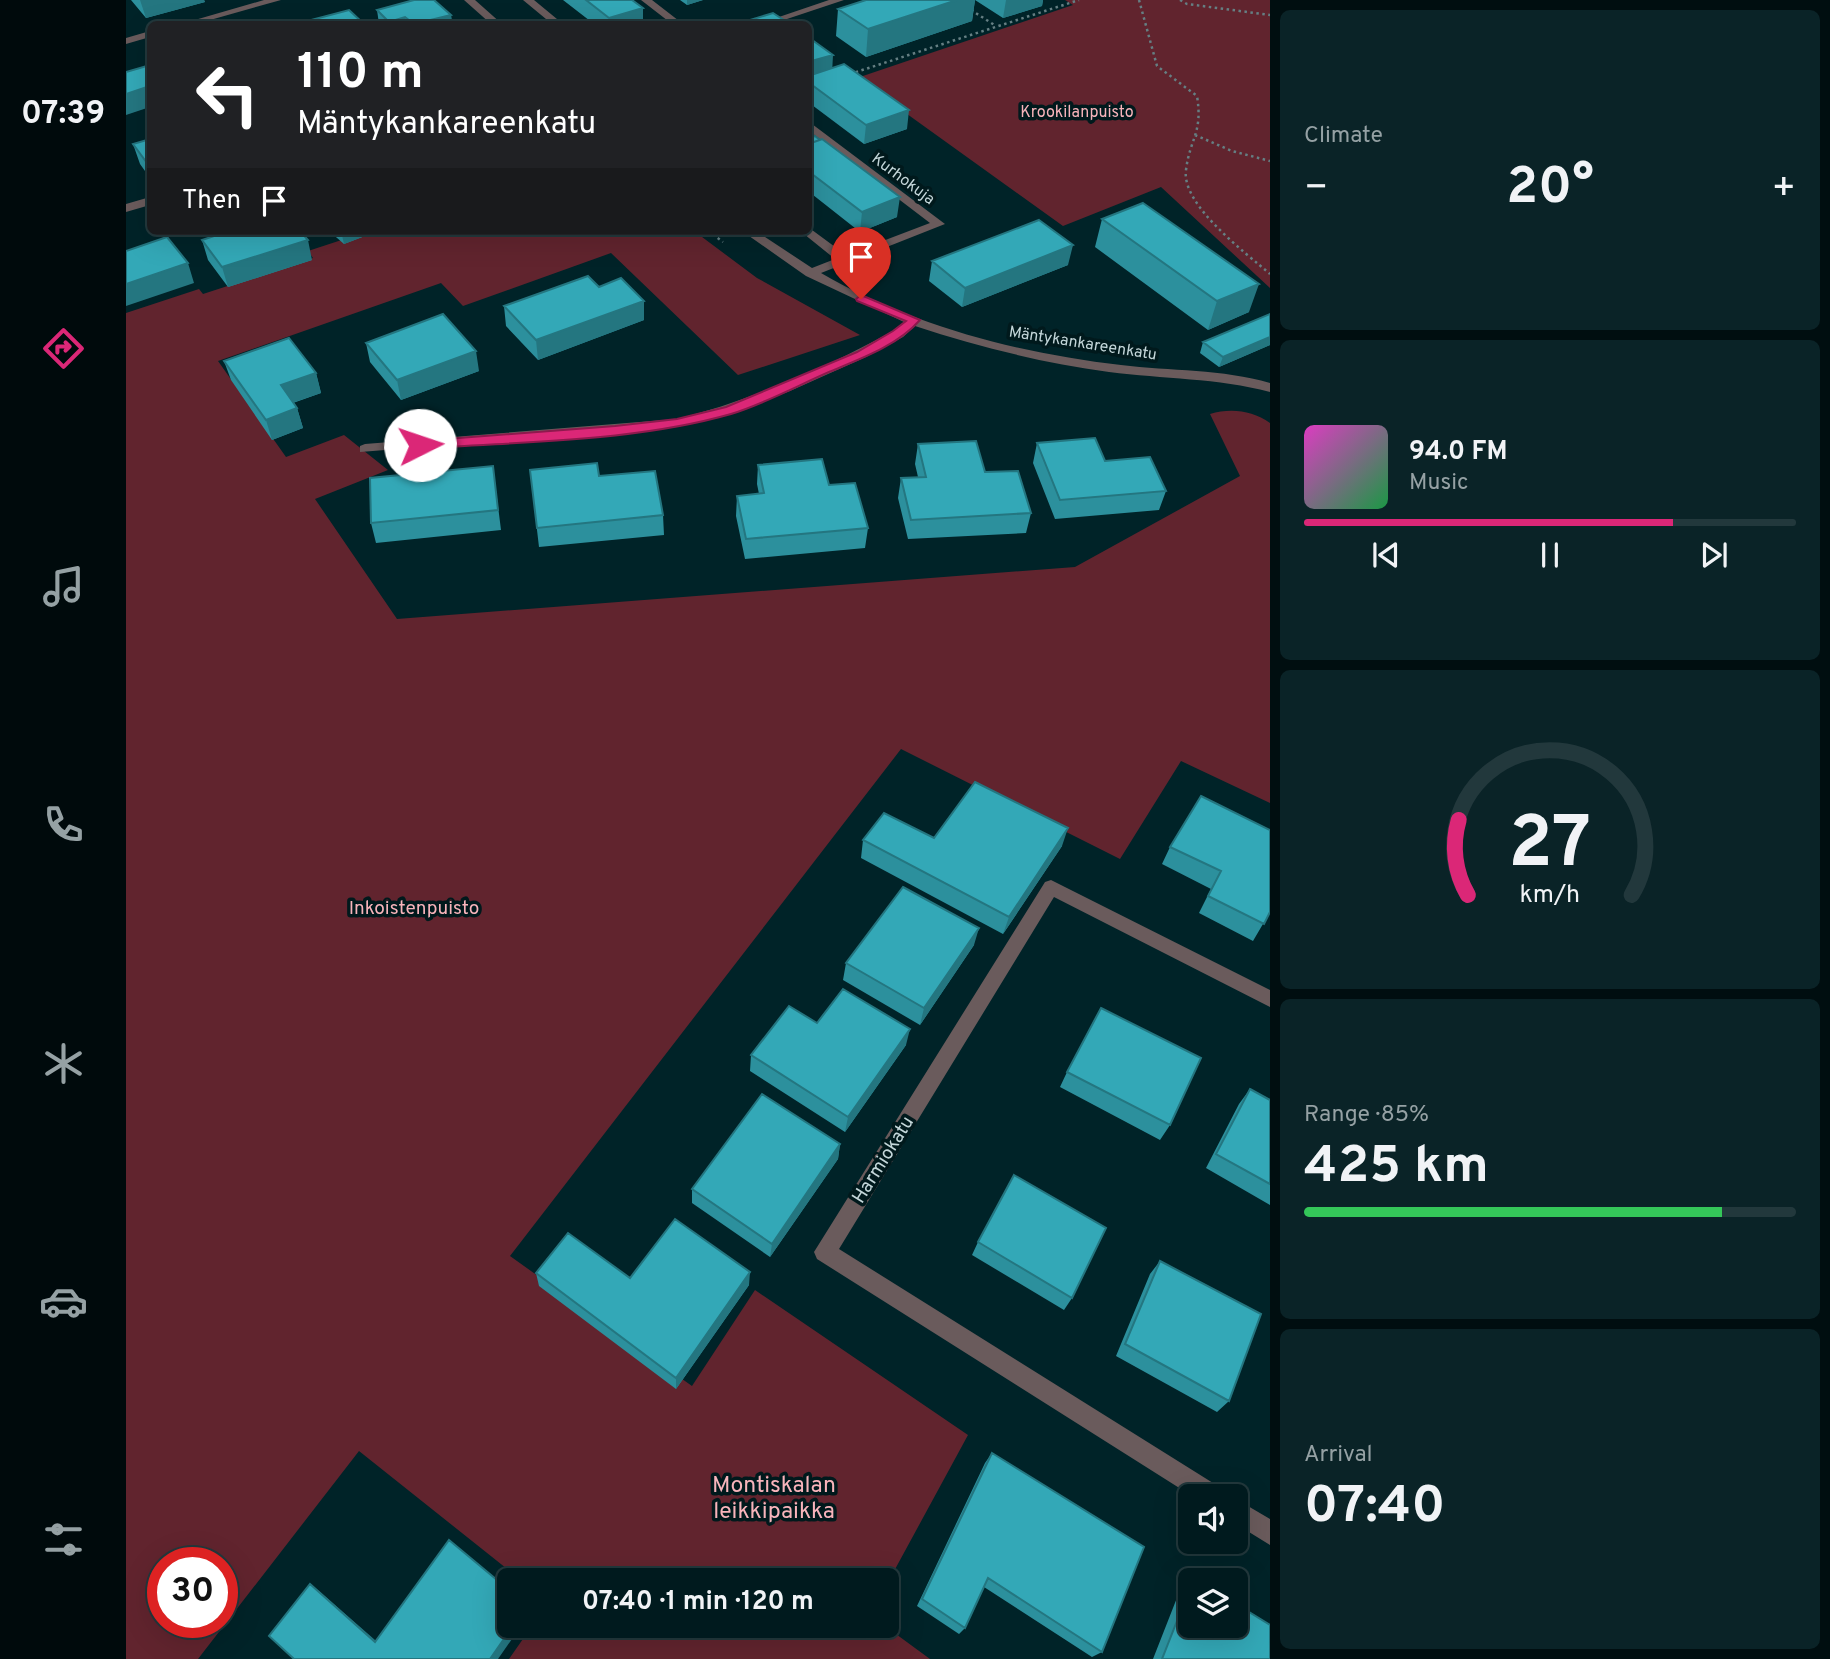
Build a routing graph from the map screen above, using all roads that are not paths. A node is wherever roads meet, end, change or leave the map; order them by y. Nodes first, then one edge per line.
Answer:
1 (276, 0) edge
2 (469, 0) edge
3 (528, 0) edge
4 (646, 0) edge
5 (839, 0) edge
6 (197, 21) edge
7 (494, 21) edge
8 (554, 21) edge
9 (674, 21) edge
10 (773, 21) edge
11 (147, 35) edge
12 (126, 41) edge
13 (812, 127) edge
14 (147, 202) edge
15 (126, 208) edge
16 (812, 234) edge
17 (754, 235) edge
18 (844, 260) junction
19 (810, 273) junction
20 (914, 320) junction
21 (1270, 387) edge
22 (365, 449) dead end
23 (1270, 999) edge
24 (1194, 1484) edge
25 (1248, 1518) edge
26 (1270, 1532) edge

1 - 6 street
2 - 7 street
3 - 8 street
4 - 9 street
5 - 10 street
11 - 12 street
13 - 18 street, Kurhokuja
14 - 15 street
16 - 18 street
17 - 19 street, Mäntykankareenkatu
18 - 19 street, Kurhokuja
19 - 20 street, Mäntykankareenkatu
20 - 21 street, Mäntykankareenkatu
20 - 22 street
23 - 24 street, Harmiokatu
25 - 26 street

